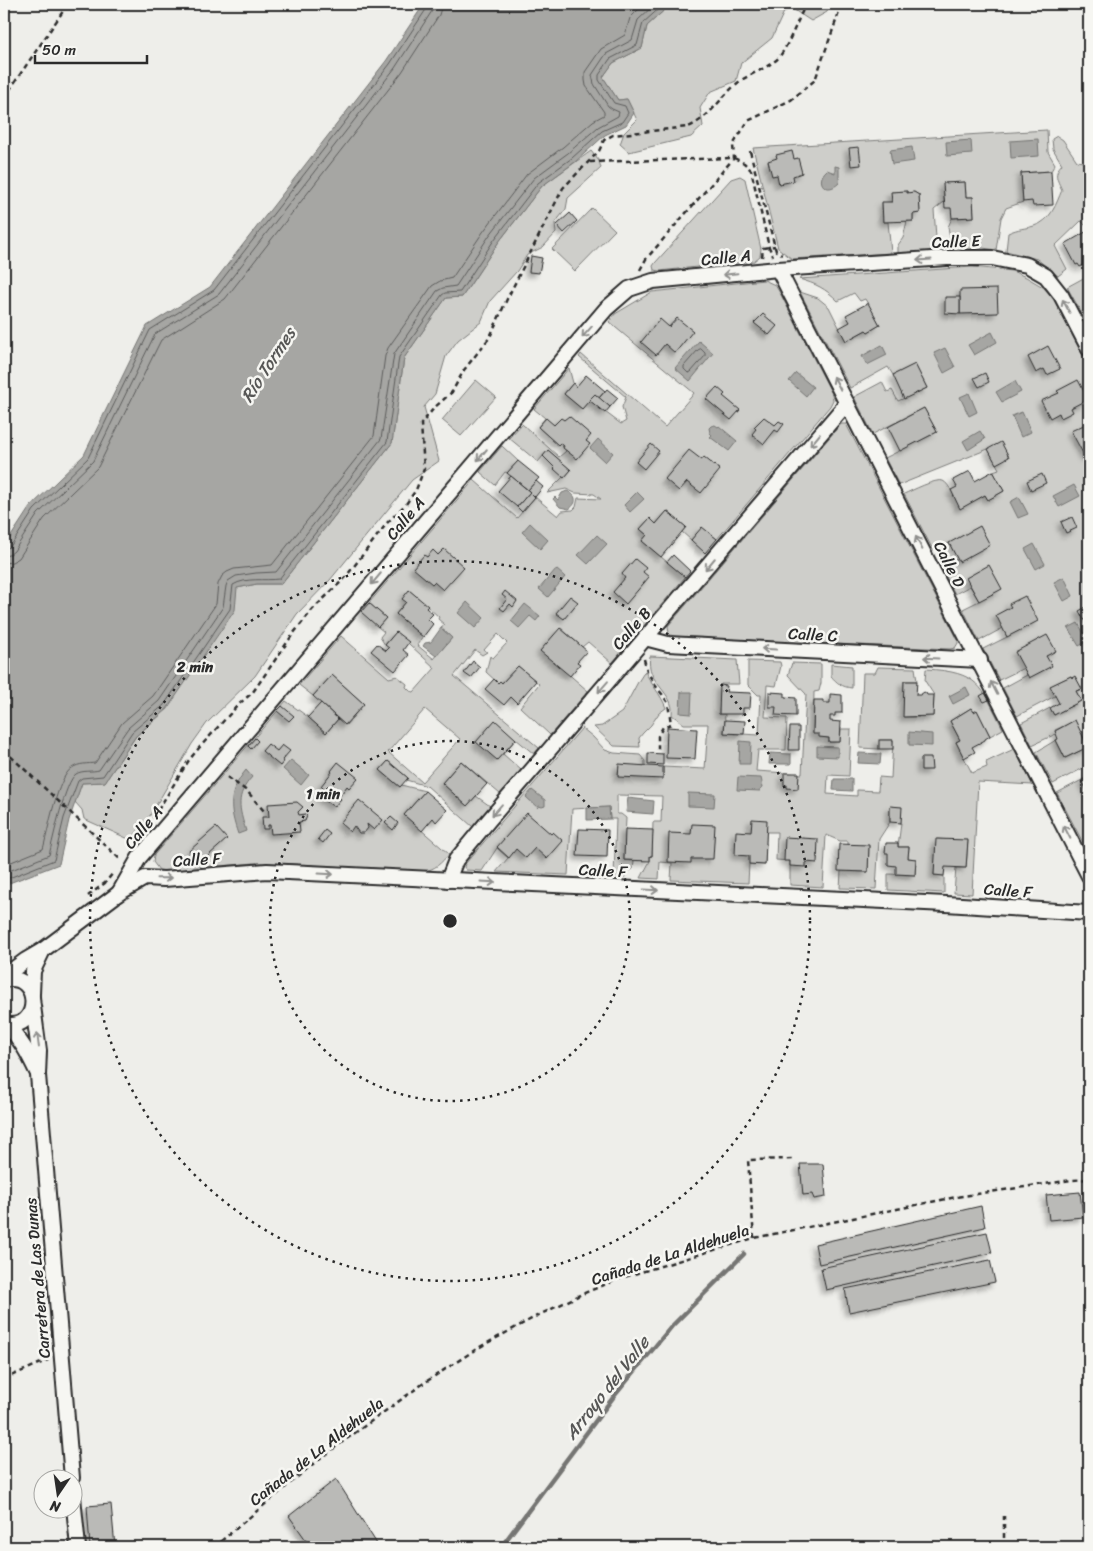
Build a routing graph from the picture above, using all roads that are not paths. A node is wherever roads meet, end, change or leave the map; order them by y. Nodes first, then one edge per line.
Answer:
1 (778, 269) junction
2 (1089, 349) edge
3 (847, 403) junction
4 (645, 638) junction
5 (980, 660) junction
6 (1089, 876) edge
7 (448, 880) junction
8 (119, 893) junction
9 (1089, 913) edge
10 (44, 950) junction
11 (4, 979) edge
12 (32, 1000) junction
13 (5, 1024) edge
14 (38, 1075) junction
15 (71, 1468) edge
16 (75, 1518) edge
17 (78, 1547) edge

2 -> 1 street, Calle E
3 -> 1 street, Calle D
1 -> 8 street, Calle A
3 -> 4 street, Calle B
5 -> 3 street, Calle D
5 -> 4 street, Calle C
4 -> 7 street, Calle B
6 -> 5 street, Calle D
8 -> 7 street, Calle F
7 -> 9 street, Calle F
8 - 10 street, Carretera de Las Dunas
10 - 11 street, Carretera de Las Dunas
10 - 12 street, Carretera de Las Dunas
11 - 12 street
12 - 13 street
14 -> 12 street, Carretera de Las Dunas
13 - 14 street, Carretera de Las Dunas
14 - 15 street, Carretera de Las Dunas
16 - 17 street

